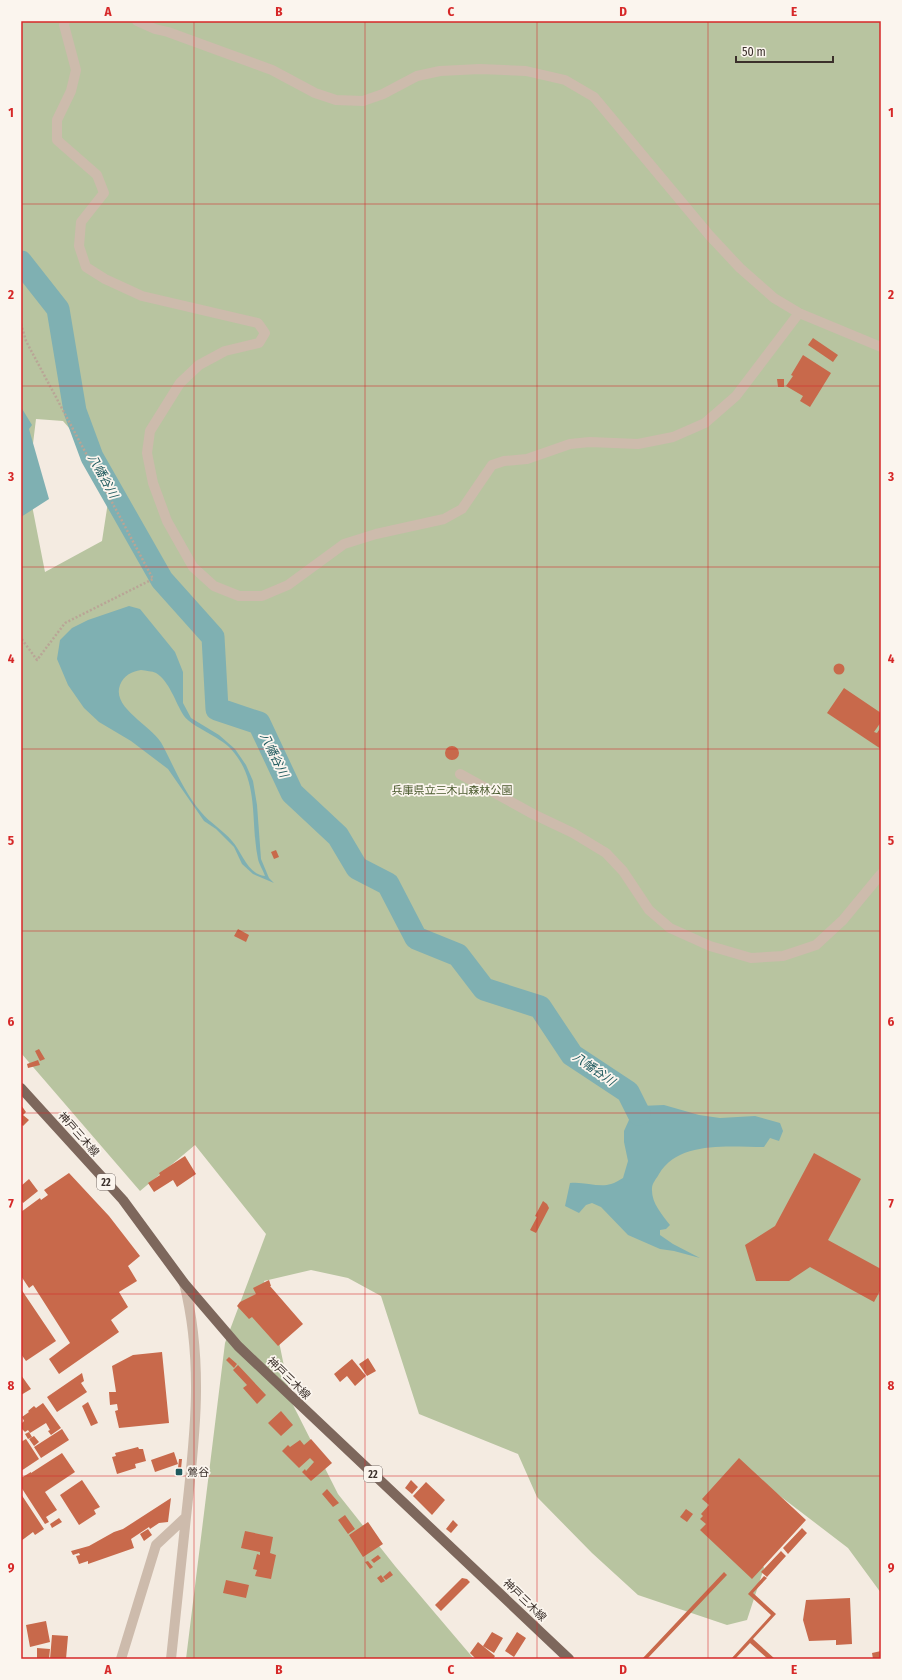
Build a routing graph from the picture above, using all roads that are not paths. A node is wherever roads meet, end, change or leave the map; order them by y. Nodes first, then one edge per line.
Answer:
1 (65, 21) edge
2 (137, 21) edge
3 (799, 313) junction
4 (881, 347) edge
5 (460, 774) dead end
6 (881, 874) edge
7 (21, 1088) edge
8 (184, 1283) junction
9 (186, 1517) junction
10 (121, 1659) edge
11 (171, 1659) edge
12 (569, 1659) edge

1 - 3 street
2 - 3 street
3 - 4 street
5 - 6 street
7 - 8 main road, 神戸三木線 / 22
8 - 9 street
8 - 12 main road, 神戸三木線 / 22
9 - 10 street
9 - 11 street

